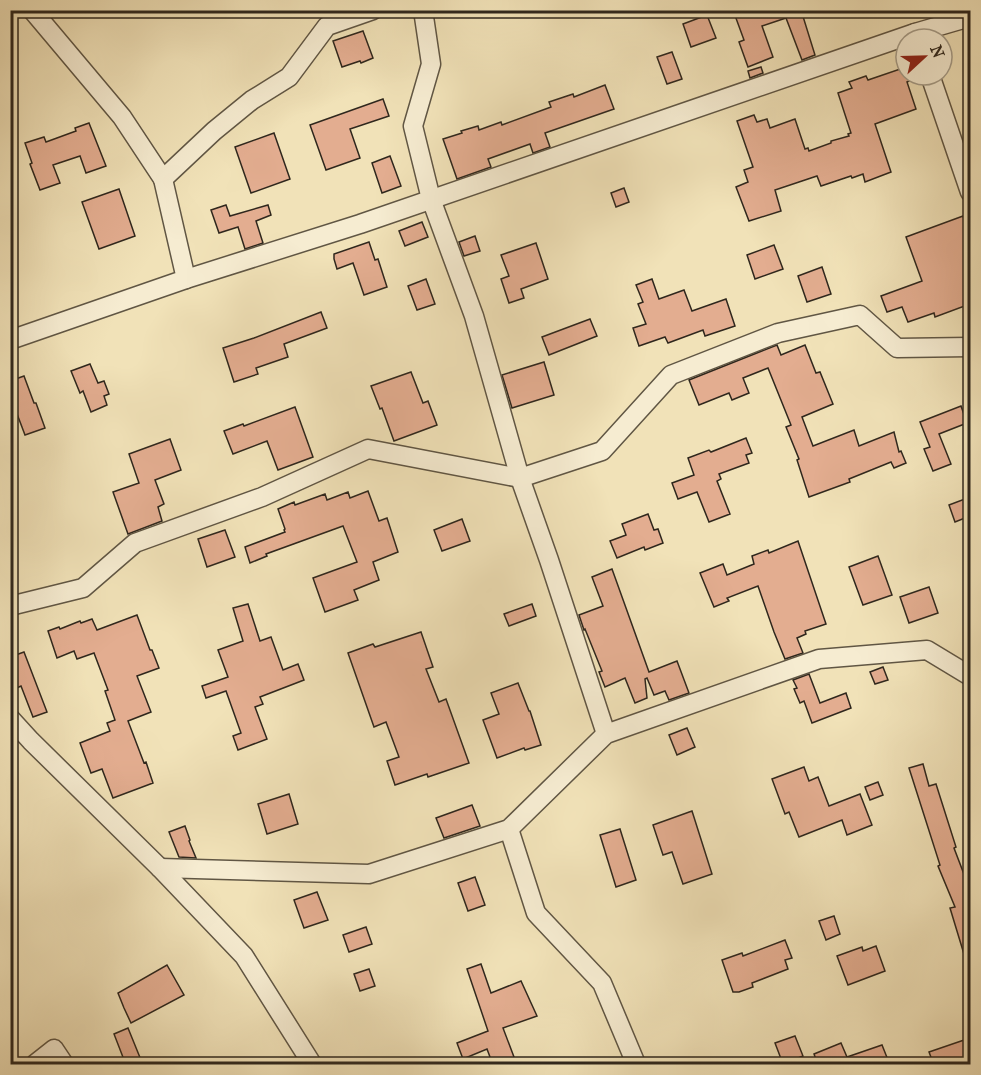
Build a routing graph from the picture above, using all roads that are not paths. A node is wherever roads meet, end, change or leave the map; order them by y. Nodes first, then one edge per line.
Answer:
1 (32, 10) edge
2 (372, 10) edge
3 (423, 10) edge
4 (970, 17) edge
5 (942, 27) edge
6 (894, 43) edge
7 (934, 87) edge
8 (163, 179) junction
9 (970, 192) edge
10 (431, 199) junction
11 (186, 279) junction
12 (10, 340) edge
13 (970, 347) edge
14 (520, 478) junction
15 (10, 606) edge
16 (970, 676) edge
17 (10, 718) edge
18 (606, 734) junction
19 (509, 830) junction
20 (160, 868) junction
21 (34, 1065) edge
22 (64, 1065) edge
23 (312, 1065) edge
24 (636, 1065) edge

1 - 8 street
2 - 8 street
3 - 10 street
4 - 5 street
6 - 10 street
7 - 9 street
8 - 11 street
10 - 11 street
10 - 14 street
11 - 12 street
13 - 14 street
14 - 15 street
14 - 18 street
16 - 18 street
17 - 20 street
18 - 19 street
19 - 20 street
19 - 24 street
20 - 23 street
21 - 22 street

